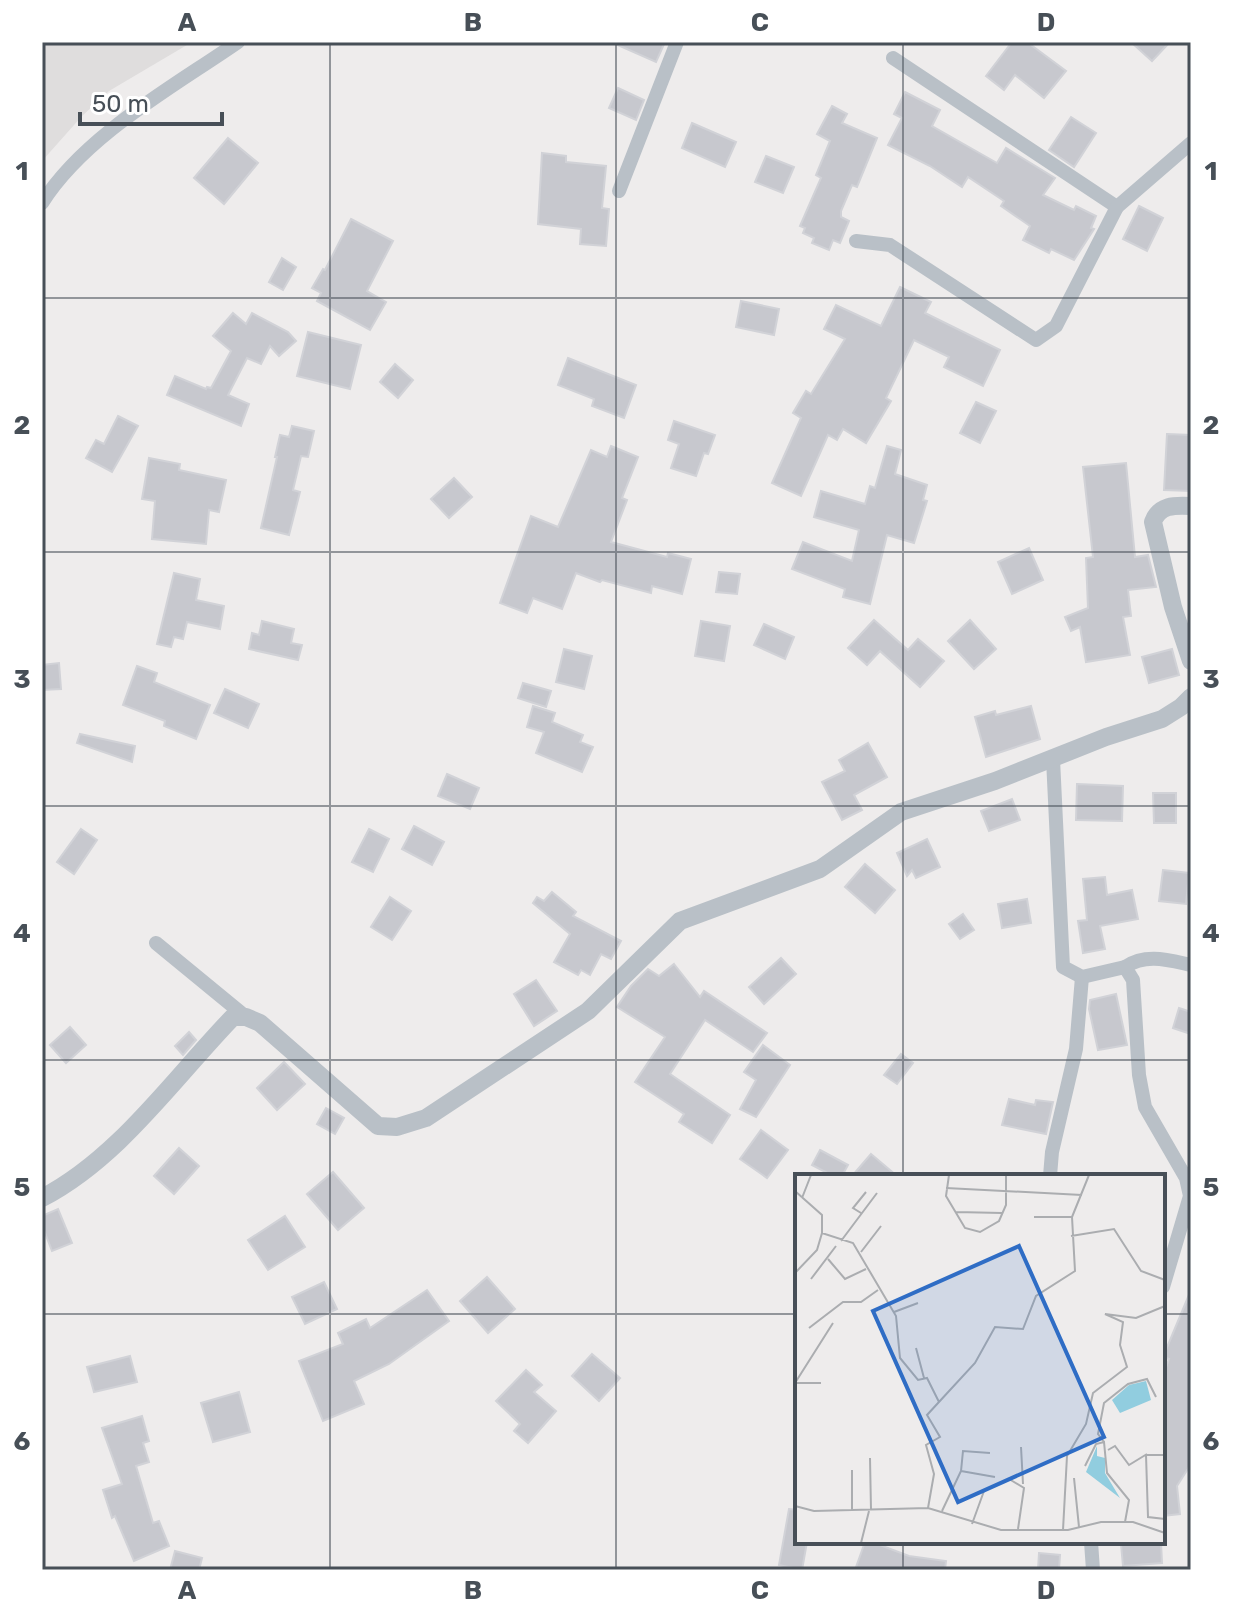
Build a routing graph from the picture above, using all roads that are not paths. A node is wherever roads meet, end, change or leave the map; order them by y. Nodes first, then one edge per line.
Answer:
1 (238, 42) edge
2 (677, 42) edge
3 (893, 58) dead end
4 (1191, 143) edge
5 (619, 191) dead end
6 (42, 203) edge
7 (1117, 207) junction
8 (856, 241) dead end
9 (1191, 506) edge
10 (1191, 661) edge
11 (1191, 697) edge
12 (1053, 759) junction
13 (156, 943) dead end
14 (1191, 965) edge
15 (1125, 967) junction
16 (1082, 977) junction
17 (246, 1017) junction
18 (1050, 1174) edge
19 (42, 1198) edge
20 (1165, 1280) edge
21 (1091, 1544) edge
22 (1093, 1570) edge

1 - 6 street
2 - 5 street
3 - 7 street
4 - 7 street
7 - 8 street
9 - 10 street
11 - 12 street
12 - 16 street
12 - 17 street
13 - 17 street
14 - 15 street
15 - 16 street
15 - 20 street
16 - 18 street
17 - 19 street
21 - 22 street

